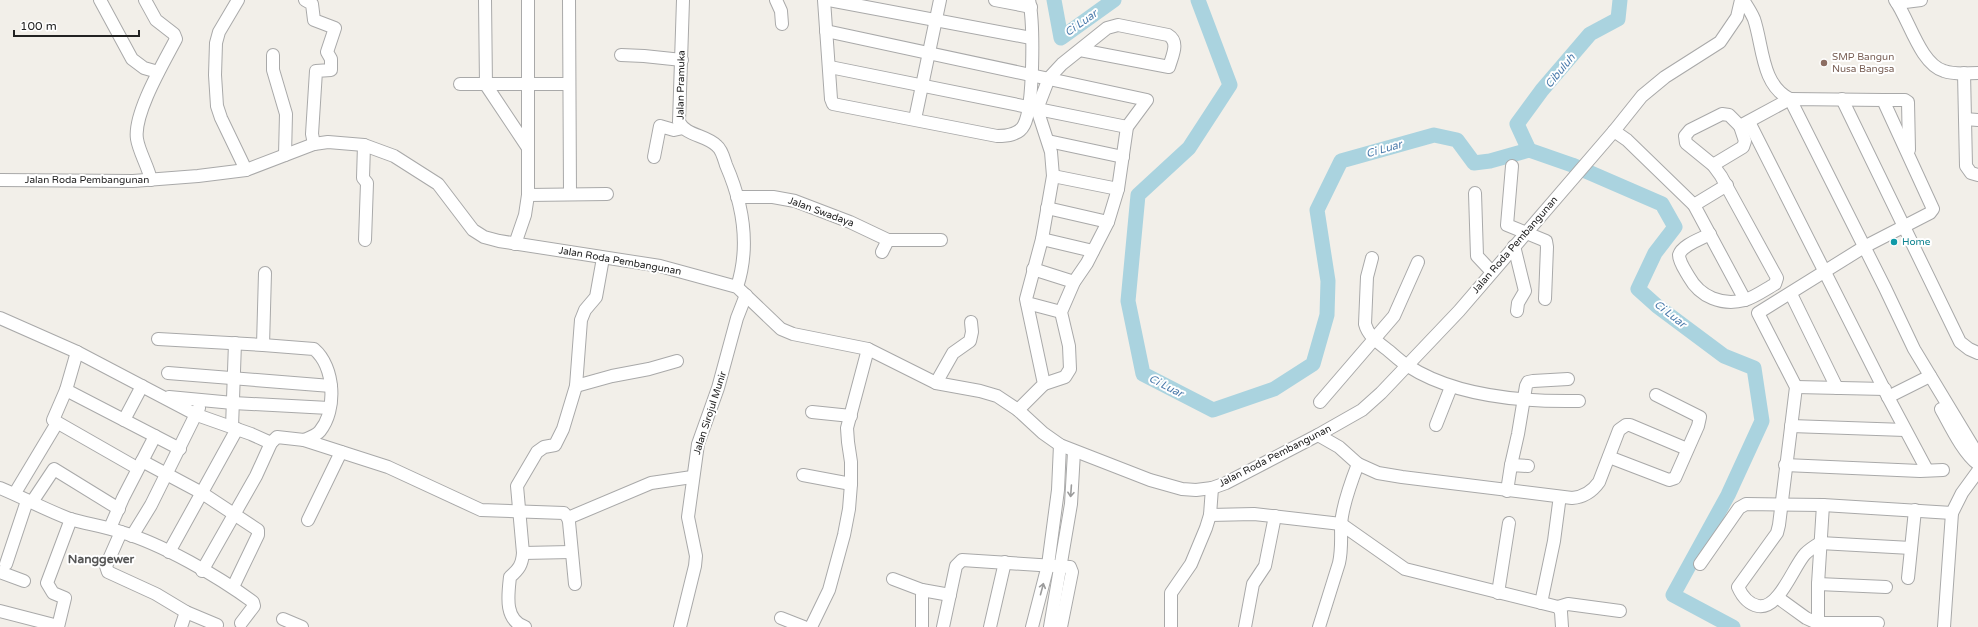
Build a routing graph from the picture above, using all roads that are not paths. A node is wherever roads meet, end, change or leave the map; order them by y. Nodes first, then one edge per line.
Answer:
1 (100, 0) edge
2 (145, 0) edge
3 (238, 0) edge
4 (305, 0) edge
5 (485, 0) edge
6 (528, 0) edge
7 (569, 0) edge
8 (683, 0) edge
9 (776, 0) edge
10 (824, 0) edge
11 (829, 0) edge
12 (940, 0) edge
13 (995, 0) edge
14 (1742, 0) edge
15 (1920, 0) edge
16 (1896, 1) edge
17 (1030, 3) edge
18 (935, 21) junction
19 (782, 24) dead end
20 (826, 31) junction
21 (1031, 38) junction
22 (1080, 50) junction
23 (929, 52) junction
24 (273, 55) dead end
25 (620, 56) dead end
26 (682, 60) junction
27 (830, 67) junction
28 (158, 72) junction
29 (1964, 73) junction
30 (1978, 73) edge
31 (1032, 74) junction
32 (1049, 78) junction
33 (460, 84) dead end
34 (527, 84) junction
35 (569, 84) junction
36 (922, 84) junction
37 (486, 85) junction
38 (1786, 99) junction
39 (1842, 99) junction
40 (1883, 100) junction
41 (1032, 108) junction
42 (915, 119) junction
43 (1965, 119) junction
44 (1978, 120) edge
45 (1744, 124) junction
46 (1127, 127) junction
47 (683, 128) junction
48 (1614, 131) junction
49 (1048, 141) junction
50 (314, 144) junction
51 (364, 145) junction
52 (528, 148) junction
53 (285, 155) junction
54 (1909, 155) junction
55 (654, 157) dead end
56 (1123, 157) junction
57 (1713, 165) junction
58 (1512, 166) dead end
59 (246, 170) junction
60 (1978, 175) edge
61 (1053, 176) junction
62 (0, 180) edge
63 (151, 180) junction
64 (1727, 186) junction
65 (1118, 189) junction
66 (570, 193) junction
67 (607, 194) dead end
68 (1475, 194) dead end
69 (528, 195) junction
70 (737, 197) junction
71 (1694, 205) junction
72 (1047, 208) junction
73 (1108, 222) junction
74 (1903, 227) junction
75 (1525, 234) junction
76 (1710, 234) junction
77 (1042, 238) junction
78 (365, 240) dead end
79 (888, 240) junction
80 (941, 240) dead end
81 (515, 244) junction
82 (1514, 246) junction
83 (1862, 249) junction
84 (1093, 251) junction
85 (882, 252) dead end
86 (603, 258) junction
87 (1372, 258) dead end
88 (1418, 262) dead end
89 (1033, 269) junction
90 (1492, 272) junction
91 (265, 273) dead end
92 (1825, 273) junction
93 (1074, 282) junction
94 (741, 291) junction
95 (1791, 294) junction
96 (1545, 299) dead end
97 (1745, 300) junction
98 (1027, 303) junction
99 (1517, 311) dead end
100 (1061, 312) junction
101 (0, 318) edge
102 (970, 322) dead end
103 (158, 339) dead end
104 (1375, 340) junction
105 (235, 343) junction
106 (264, 345) junction
107 (868, 349) junction
108 (77, 352) junction
109 (1978, 353) edge
110 (677, 361) dead end
111 (1408, 366) junction
112 (168, 373) dead end
113 (1927, 377) junction
114 (234, 378) junction
115 (1568, 379) dead end
116 (936, 383) junction
117 (1044, 384) junction
118 (142, 386) junction
119 (332, 386) junction
120 (576, 386) junction
121 (1451, 387) junction
122 (1796, 387) junction
123 (1837, 388) junction
124 (66, 390) junction
125 (1886, 393) junction
126 (163, 396) junction
127 (1656, 396) dead end
128 (1523, 399) junction
129 (202, 400) junction
130 (1579, 401) dead end
131 (1320, 402) dead end
132 (233, 403) junction
133 (329, 408) junction
134 (1018, 410) junction
135 (812, 412) dead end
136 (197, 415) junction
137 (851, 416) junction
138 (124, 420) junction
139 (57, 423) junction
140 (1436, 425) dead end
141 (1791, 426) junction
142 (234, 428) junction
143 (1905, 430) junction
144 (1318, 435) junction
145 (155, 436) junction
146 (304, 440) junction
147 (271, 443) junction
148 (1060, 445) junction
149 (180, 449) junction
150 (1688, 449) junction
151 (341, 452) junction
152 (1074, 452) junction
153 (1978, 455) edge
154 (1609, 457) junction
155 (1358, 464) junction
156 (1978, 464) edge
157 (140, 465) junction
158 (1511, 465) junction
159 (1785, 465) junction
160 (1528, 466) dead end
161 (1927, 470) junction
162 (1943, 470) dead end
163 (1978, 471) edge
164 (166, 475) junction
165 (803, 475) dead end
166 (692, 476) junction
167 (851, 484) junction
168 (0, 488) edge
169 (1212, 488) junction
170 (1507, 491) junction
171 (15, 493) junction
172 (202, 493) junction
173 (29, 501) junction
174 (1559, 503) dead end
175 (1781, 504) junction
176 (1823, 505) junction
177 (119, 509) junction
178 (1915, 510) junction
179 (518, 511) junction
180 (234, 512) junction
181 (1952, 513) junction
182 (1210, 515) junction
183 (1276, 516) junction
184 (568, 518) junction
185 (71, 519) junction
186 (308, 520) dead end
187 (1509, 523) dead end
188 (1341, 524) junction
189 (121, 532) junction
190 (1820, 543) junction
191 (1911, 548) junction
192 (169, 552) junction
193 (571, 552) junction
194 (523, 553) junction
195 (1005, 562) junction
196 (1700, 564) dead end
197 (1054, 566) junction
198 (3, 568) edge
199 (202, 571) junction
200 (1908, 578) dead end
201 (893, 579) dead end
202 (24, 582) dead end
203 (575, 584) dead end
204 (1818, 584) junction
205 (233, 587) junction
206 (1886, 587) dead end
207 (922, 590) junction
208 (1498, 592) junction
209 (950, 595) junction
210 (1777, 597) junction
211 (1541, 603) junction
212 (1558, 607) junction
213 (0, 611) edge
214 (1620, 611) dead end
215 (186, 612) junction
216 (781, 618) dead end
217 (283, 619) dead end
218 (241, 623) dead end
219 (1878, 624) dead end
220 (217, 625) dead end
221 (1818, 625) edge
222 (58, 626) edge
223 (181, 627) edge
224 (302, 627) edge
225 (525, 627) edge
226 (680, 627) edge
227 (804, 627) edge
228 (811, 627) edge
229 (922, 627) edge
230 (943, 627) edge
231 (990, 627) edge
232 (1032, 627) edge
233 (1050, 627) edge
234 (1061, 627) edge
235 (1171, 627) edge
236 (1245, 627) edge
237 (1318, 627) edge
238 (1562, 627) edge
239 (1944, 627) edge

1 - 28 street
2 - 28 street
3 - 59 street
4 - 50 street
5 - 37 street
6 - 34 street
7 - 35 street
8 - 26 street, Jalan Pramuka
9 - 19 street
10 - 20 street
11 - 18 street
12 - 18 street
13 - 17 street
14 - 38 street
14 - 48 street, Jalan Roda Pembangunan
15 - 16 street
16 - 29 street
17 - 21 street
18 - 21 street
18 - 23 street
20 - 23 street
20 - 27 street
21 - 31 street
22 - 22 street
22 - 32 street
23 - 31 street
23 - 36 street
24 - 53 street
25 - 26 street
26 - 47 street, Jalan Pramuka
27 - 36 street
27 - 42 street
28 - 63 street
29 - 30 street
29 - 43 street
31 - 32 street
31 - 41 street
32 - 41 street
32 - 46 street
33 - 37 street
34 - 35 street
34 - 37 street
34 - 52 street
35 - 66 street
36 - 41 street
36 - 42 street
37 - 52 street
38 - 39 street
38 - 45 street
38 - 83 street
39 - 40 street
39 - 74 street
40 - 54 street
40 - 54 street
41 - 42 street
41 - 46 street
41 - 49 street
43 - 44 street
43 - 60 street
45 - 57 street
45 - 57 street
45 - 92 street
46 - 56 street
47 - 55 street
47 - 70 street, Jalan Pramuka
48 - 71 street
48 - 75 street, Jalan Roda Pembangunan
49 - 56 street
49 - 61 street
50 - 51 street, Jalan Roda Pembangunan
50 - 53 street, Jalan Roda Pembangunan
51 - 78 street
51 - 81 street, Jalan Roda Pembangunan
52 - 69 street
53 - 59 street, Jalan Roda Pembangunan
54 - 74 street
56 - 65 street
57 - 64 street
58 - 75 street
59 - 63 street, Jalan Roda Pembangunan
61 - 65 street
61 - 72 street
62 - 63 street, Jalan Roda Pembangunan
64 - 71 street
64 - 97 street
65 - 73 street
66 - 67 street
66 - 69 street
68 - 90 street
69 - 81 street
70 - 79 street, Jalan Swadaya
70 - 94 street, Jalan Pramuka
71 - 76 street
72 - 73 street
72 - 77 street
73 - 84 street
74 - 83 street
74 - 109 street
75 - 82 street, Jalan Roda Pembangunan
75 - 96 street
76 - 97 street
76 - 97 street
77 - 84 street
77 - 89 street
79 - 80 street
79 - 85 street
81 - 86 street, Jalan Roda Pembangunan
82 - 90 street, Jalan Roda Pembangunan
82 - 99 street
83 - 92 street
83 - 113 street
84 - 93 street
86 - 94 street, Jalan Roda Pembangunan
86 - 120 street
87 - 104 street
88 - 104 street
89 - 93 street
89 - 98 street
90 - 111 street, Jalan Roda Pembangunan
91 - 106 street
92 - 95 street
92 - 125 street
93 - 100 street
94 - 107 street, Jalan Roda Pembangunan
94 - 166 street, Jalan Sirojul Munir
95 - 122 street
95 - 123 street
98 - 100 street
98 - 117 street
100 - 117 street
101 - 108 street
102 - 116 street
103 - 105 street
104 - 111 street
104 - 131 street
105 - 106 street
105 - 114 street
106 - 119 street
107 - 116 street, Jalan Roda Pembangunan
107 - 137 street
108 - 118 street
108 - 124 street
110 - 120 street
111 - 121 street
111 - 144 street, Jalan Roda Pembangunan
112 - 114 street
113 - 125 street
113 - 153 street
113 - 156 street
114 - 119 street
114 - 132 street
115 - 128 street
116 - 134 street, Jalan Roda Pembangunan
117 - 134 street
118 - 126 street
118 - 138 street
119 - 133 street
120 - 179 street
121 - 128 street
121 - 140 street
122 - 123 street
122 - 141 street
123 - 125 street
124 - 138 street
124 - 139 street
125 - 143 street
126 - 129 street
126 - 136 street
127 - 150 street
128 - 130 street
128 - 158 street
129 - 132 street
129 - 136 street
132 - 133 street
132 - 142 street
133 - 146 street
134 - 148 street, Jalan Roda Pembangunan
135 - 137 street
136 - 142 street
136 - 149 street
137 - 167 street
138 - 145 street
139 - 157 street
139 - 171 street
141 - 143 street
141 - 159 street
142 - 147 street
142 - 172 street
143 - 161 street
144 - 155 street
144 - 169 street, Jalan Roda Pembangunan
145 - 149 street
145 - 157 street
146 - 147 street
146 - 151 street
147 - 180 street
148 - 152 street, Jalan Roda Pembangunan
148 - 197 street
149 - 164 street
150 - 154 street
150 - 154 street
151 - 179 street
151 - 186 street
152 - 169 street, Jalan Roda Pembangunan
152 -> 197 street
154 - 170 street
155 - 170 street
155 - 188 street
157 - 164 street
157 - 177 street
158 - 160 street
158 - 170 street
159 - 161 street
159 - 175 street
161 - 162 street
163 - 181 street
164 - 172 street
164 - 189 street
165 - 167 street
166 - 184 street
166 - 226 street, Jalan Sirojul Munir
167 - 228 street
168 - 171 street
169 - 182 street
171 - 173 street
172 - 180 street
172 - 192 street
173 - 177 street
173 - 185 street
173 - 198 street
174 - 211 street
175 - 176 street
175 - 196 street
175 - 210 street
176 - 178 street
176 - 190 street
177 - 189 street
178 - 181 street
178 - 191 street
179 - 184 street
179 - 194 street
180 - 199 street
180 - 205 street
181 - 239 street
182 - 183 street
182 - 235 street
183 - 188 street
183 - 236 street
184 - 193 street
185 - 189 street
185 - 222 street
187 - 208 street
188 - 208 street
188 - 237 street
189 - 192 street
189 - 215 street
190 - 191 street
190 - 204 street
190 - 210 street
191 - 200 street
192 - 199 street
193 - 194 street
193 - 203 street
194 - 225 street
195 - 197 street
195 - 209 street
195 - 231 street
232 -> 197 street
197 - 233 street
197 - 234 street
198 - 202 street
199 - 205 street
201 - 207 street
204 - 206 street
204 - 221 street
205 - 218 street
207 - 209 street
207 - 229 street
208 - 211 street
209 - 230 street
210 - 221 street
211 - 212 street
212 - 214 street
212 - 238 street
213 - 222 street
215 - 220 street
215 - 223 street
216 - 227 street
217 - 224 street
219 - 221 street

